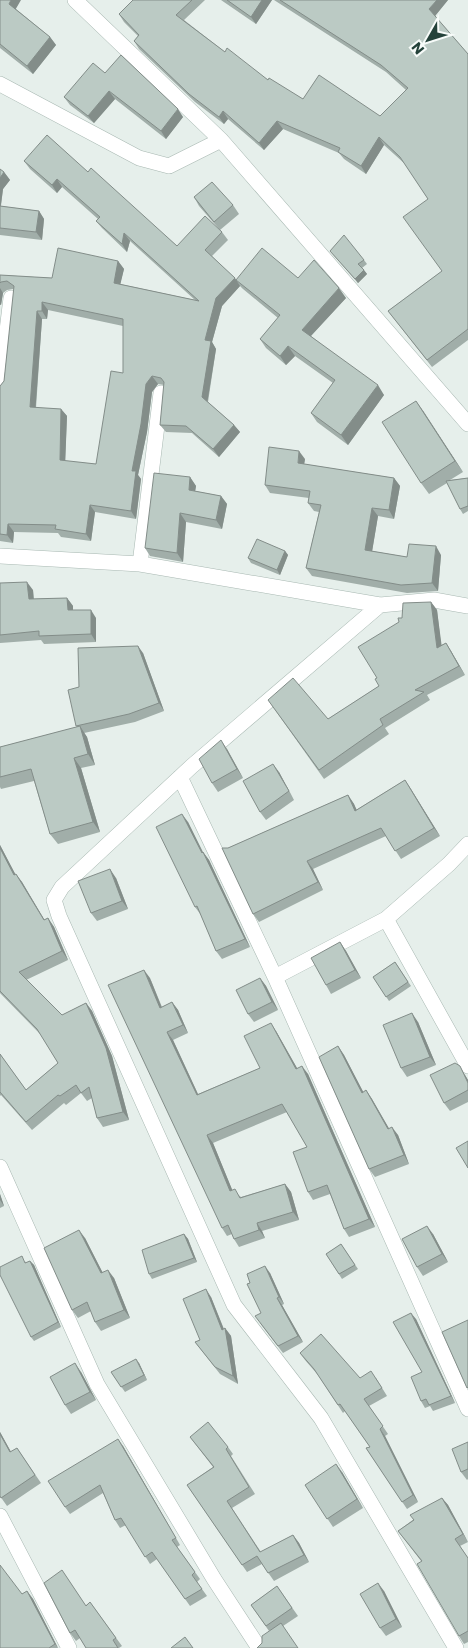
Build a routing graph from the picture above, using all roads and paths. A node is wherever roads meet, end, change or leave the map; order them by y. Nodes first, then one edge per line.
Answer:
1 (75, 0) edge
2 (0, 84) edge
3 (222, 140) junction
4 (11, 298) edge
5 (0, 388) edge
6 (161, 393) edge
7 (468, 424) edge
8 (0, 556) edge
9 (140, 564) junction
10 (380, 605) junction
11 (468, 606) edge
12 (180, 777) junction
13 (468, 844) edge
14 (386, 919) junction
15 (275, 978) junction
16 (468, 1066) edge
17 (0, 1167) edge
18 (468, 1409) edge
19 (0, 1516) edge
20 (69, 1648) edge
21 (259, 1648) edge
22 (456, 1648) edge

1 - 3 street
2 - 3 street
3 - 7 street
4 - 5 street
6 - 9 street
8 - 9 street
9 - 10 street
10 - 11 street
10 - 12 street
12 - 15 street
12 - 22 street
13 - 14 street
14 - 15 street
14 - 16 street
15 - 18 street
17 - 21 street
19 - 20 street

